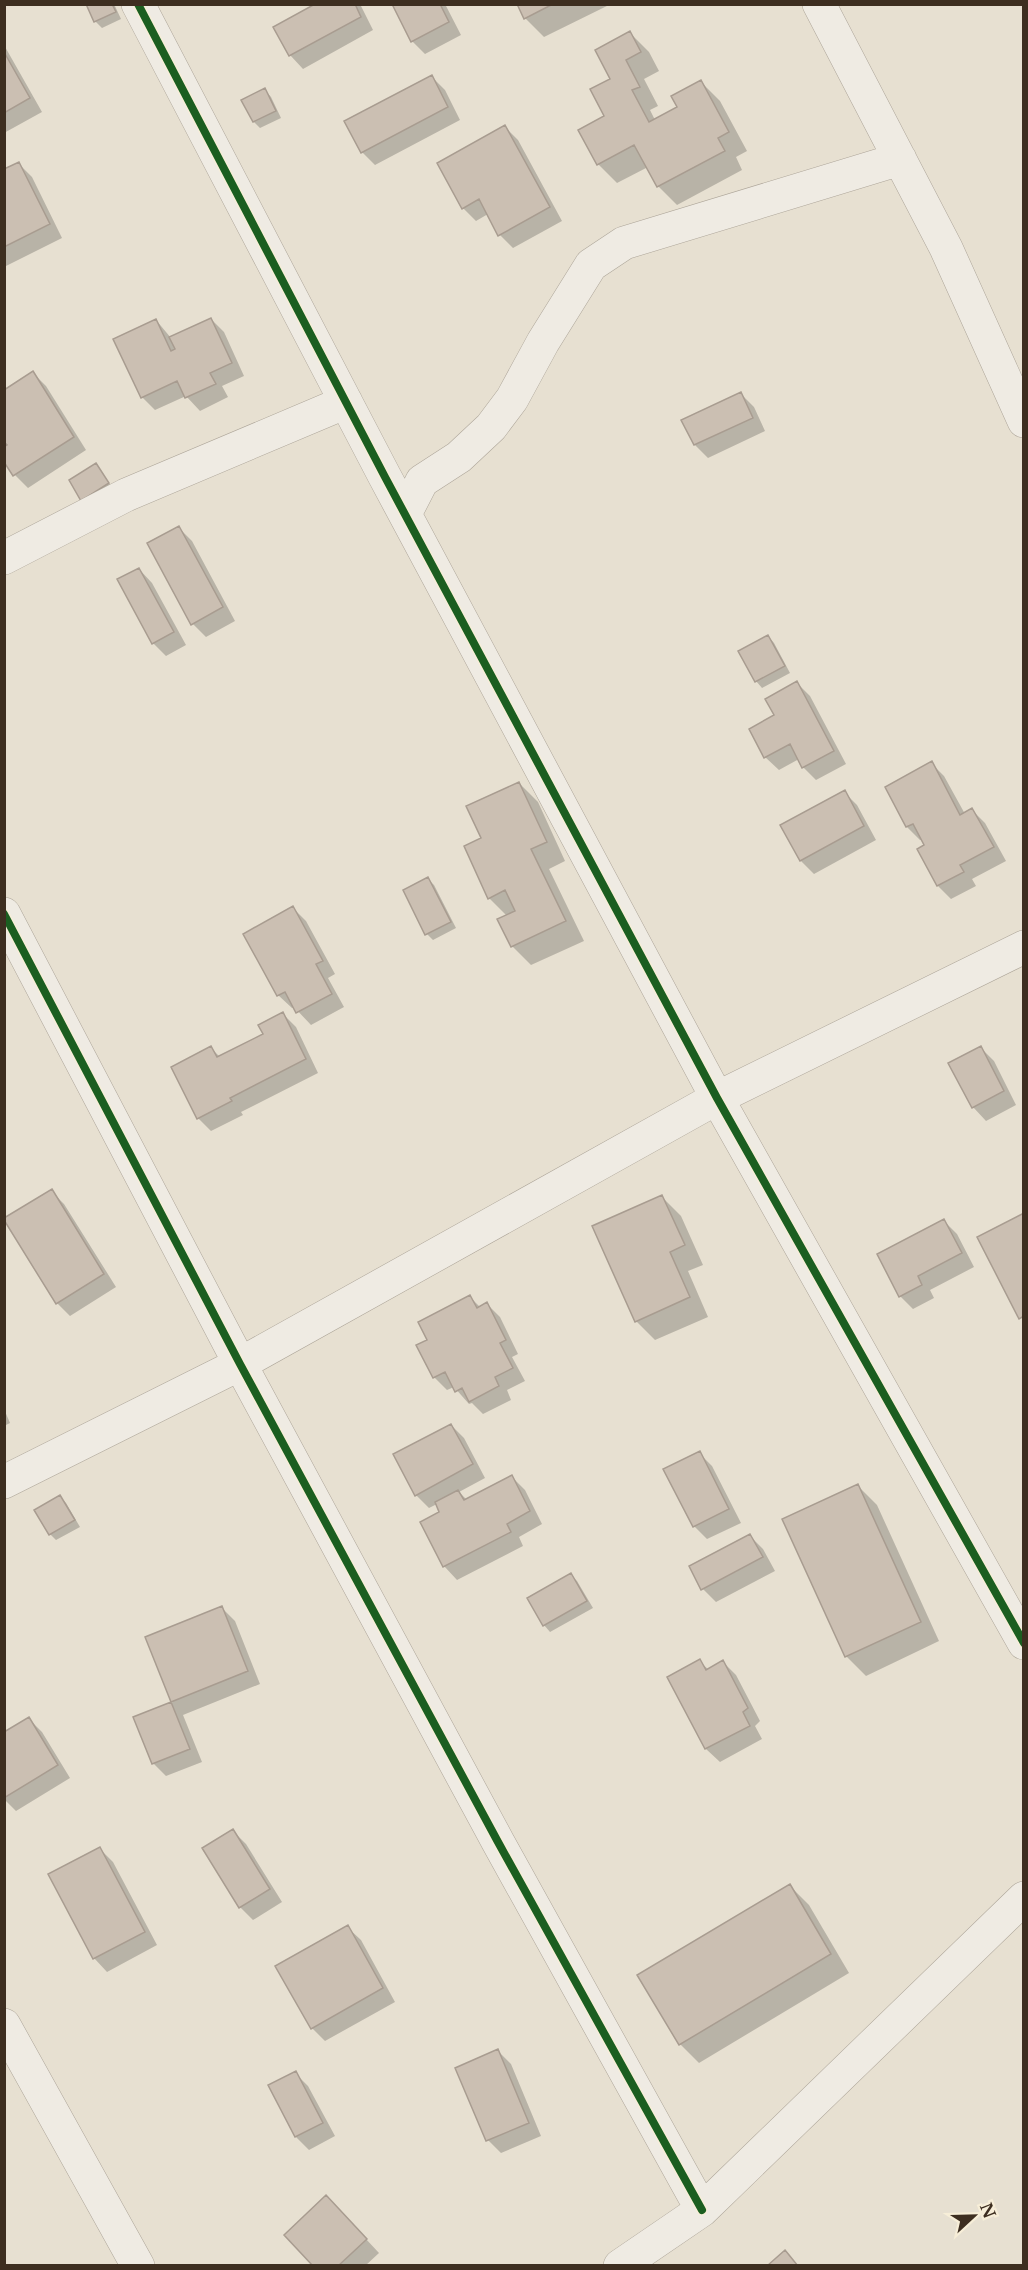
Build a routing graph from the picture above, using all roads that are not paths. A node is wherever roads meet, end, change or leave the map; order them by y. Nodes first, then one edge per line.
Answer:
1 (138, 4) edge
2 (819, 4) edge
3 (900, 159) junction
4 (346, 402) junction
5 (1023, 421) edge
6 (405, 514) junction
7 (4, 558) edge
8 (4, 914) edge
9 (1023, 947) edge
10 (717, 1098) junction
11 (240, 1364) junction
12 (4, 1482) edge
13 (1023, 1643) edge
14 (1023, 1898) edge
15 (4, 2025) edge
16 (702, 2210) junction
17 (138, 2265) edge
18 (620, 2265) edge

1 - 4 street
2 - 3 street
3 - 5 street
3 - 6 street
4 - 6 street
4 - 7 street
6 - 10 street
8 - 11 street
9 - 10 street
10 - 11 street
10 - 13 street
11 - 12 street
11 - 16 street
14 - 16 street
15 - 17 street
16 - 18 street

